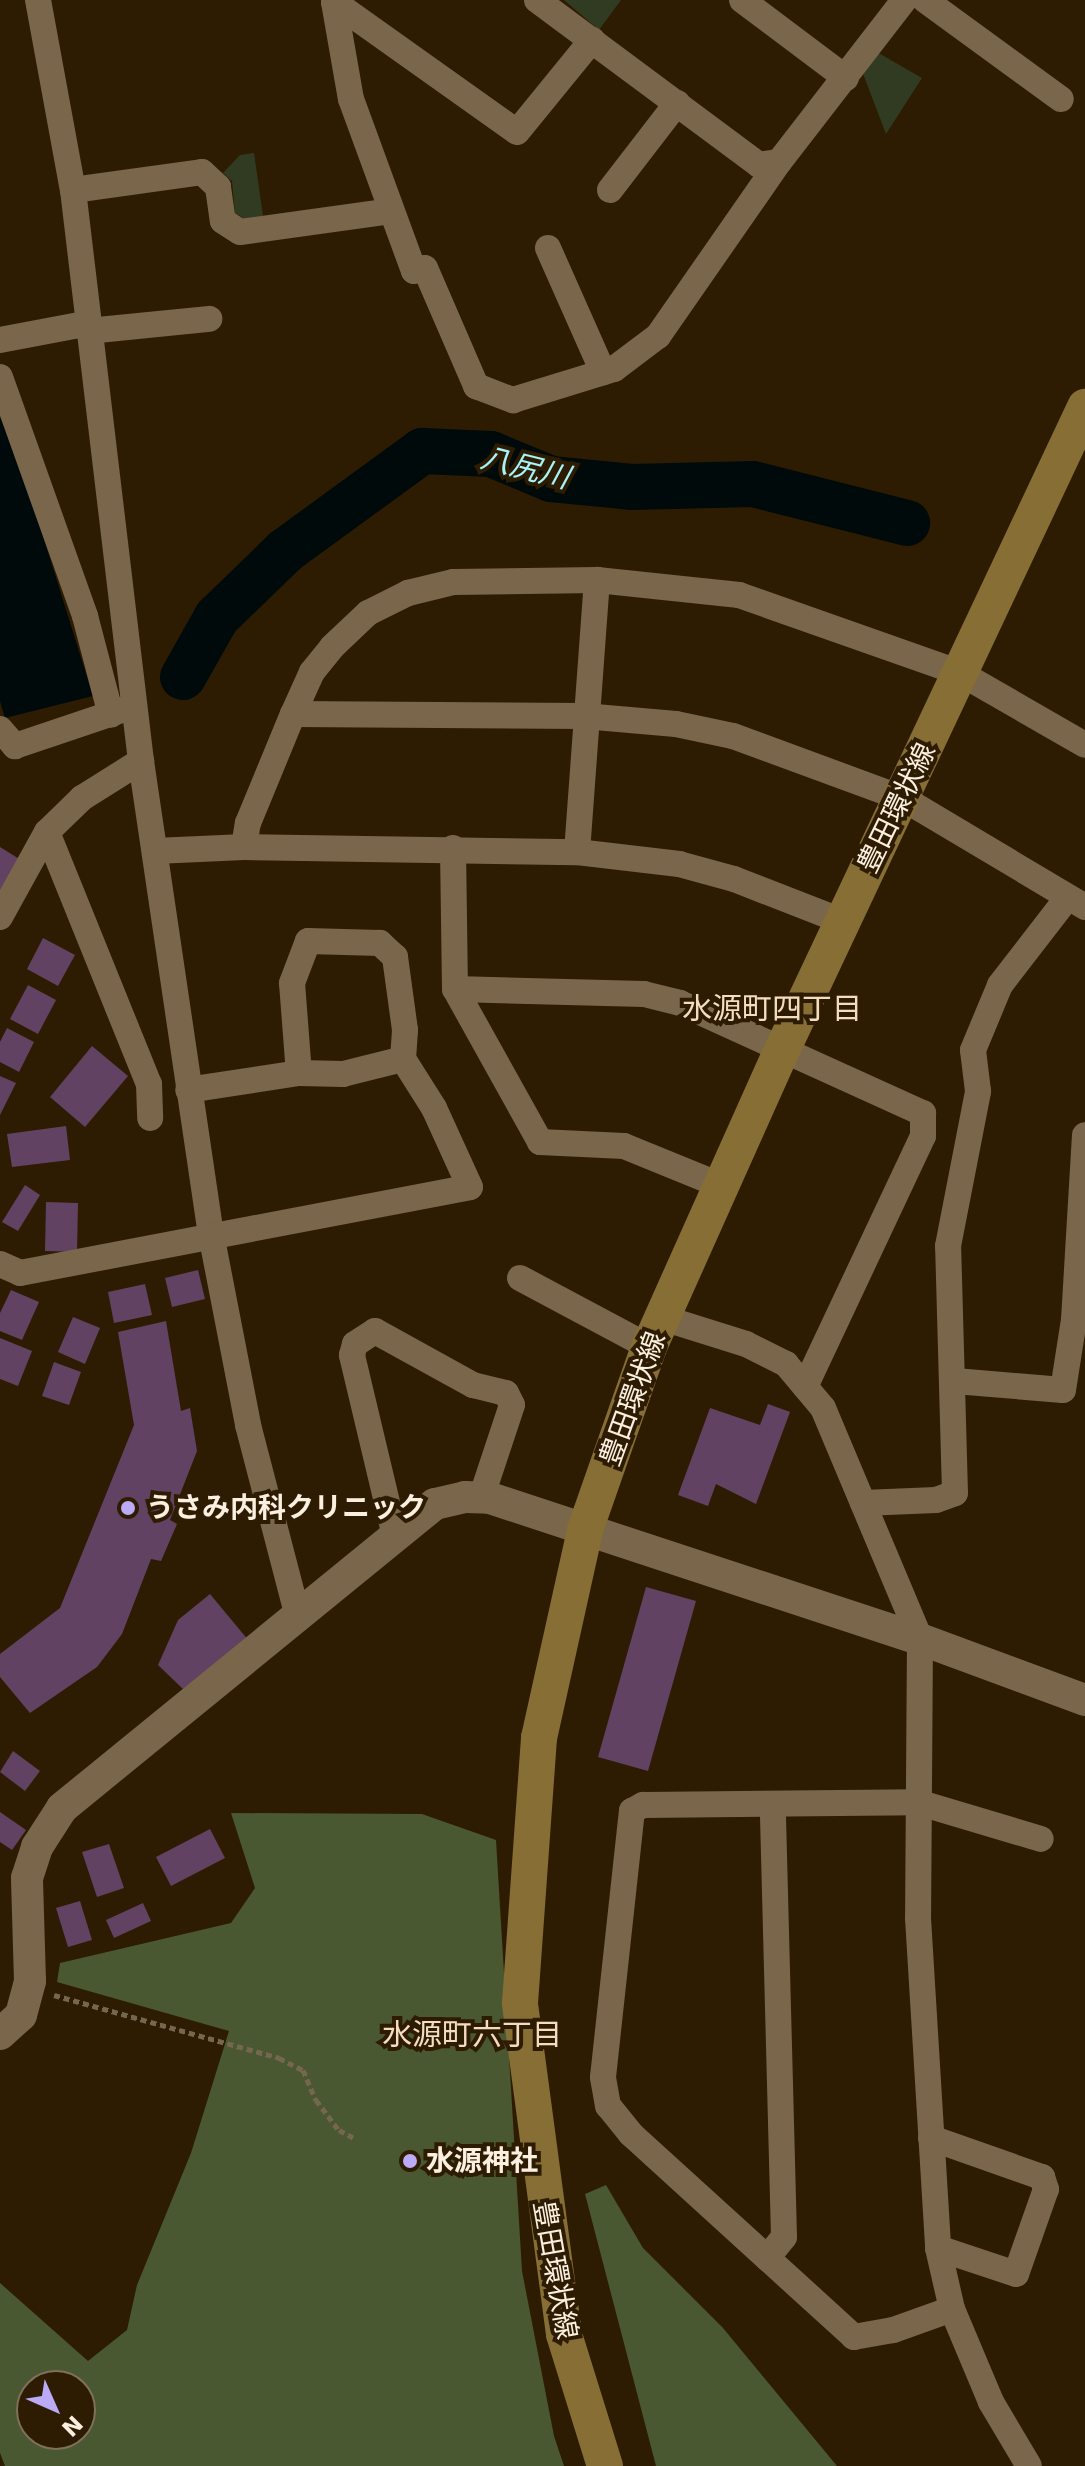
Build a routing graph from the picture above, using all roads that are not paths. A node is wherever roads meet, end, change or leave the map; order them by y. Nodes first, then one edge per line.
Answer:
1 (38, 0) edge
2 (537, 0) edge
3 (742, 0) edge
4 (904, 0) edge
5 (925, 0) edge
6 (334, 1) edge
7 (592, 40) junction
8 (846, 78) junction
9 (1061, 99) dead end
10 (677, 103) junction
11 (779, 162) junction
12 (73, 190) junction
13 (610, 190) dead end
14 (391, 211) junction
15 (548, 248) dead end
16 (209, 319) dead end
17 (87, 328) junction
18 (0, 340) edge
19 (603, 372) junction
20 (0, 377) edge
21 (1085, 407) edge
22 (597, 580) junction
23 (960, 673) junction
24 (136, 704) junction
25 (293, 714) junction
26 (111, 715) junction
27 (584, 716) junction
28 (0, 729) edge
29 (1085, 745) edge
30 (141, 761) junction
31 (904, 799) junction
32 (47, 832) junction
33 (244, 847) junction
34 (453, 848) junction
35 (155, 851) junction
36 (577, 852) junction
37 (1076, 902) edge
38 (0, 917) edge
39 (842, 921) junction
40 (455, 989) junction
41 (783, 1048) junction
42 (403, 1059) junction
43 (299, 1073) junction
44 (188, 1090) junction
45 (150, 1118) dead end
46 (1085, 1135) edge
47 (722, 1186) junction
48 (211, 1234) junction
49 (0, 1264) edge
50 (520, 1278) dead end
51 (656, 1332) junction
52 (955, 1381) junction
53 (805, 1387) junction
54 (481, 1498) junction
55 (863, 1503) junction
56 (585, 1530) junction
57 (395, 1536) junction
58 (297, 1613) junction
59 (920, 1639) junction
60 (1085, 1700) edge
61 (917, 1802) junction
62 (773, 1806) junction
63 (1041, 1839) dead end
64 (0, 2034) edge
65 (931, 2138) junction
66 (938, 2248) junction
67 (767, 2258) junction
68 (952, 2309) junction
69 (605, 2466) edge
70 (1029, 2466) edge

1 - 12 street
2 - 7 street
3 - 8 street
4 - 8 street
5 - 9 street
6 - 7 street
6 - 14 street
7 - 10 street
8 - 11 street
10 - 11 street
10 - 13 street
11 - 19 street
12 - 14 street
12 - 17 street
14 - 19 street
15 - 19 street
16 - 17 street
17 - 18 street
17 - 24 street
20 - 26 street
21 - 23 main road, 豊田環状線
22 - 23 street
22 - 25 street
22 - 27 street
23 - 29 street
23 - 31 main road, 豊田環状線
24 - 26 street
24 - 30 street
25 - 27 street
25 - 33 street
26 - 28 street
27 - 31 street
27 - 36 street
30 - 32 street
30 - 35 street
31 - 37 street
31 - 39 main road, 豊田環状線
32 - 38 street
32 - 45 street
33 - 34 street
33 - 35 street
34 - 36 street
34 - 40 street
35 - 44 street
36 - 39 street
37 - 52 street
39 - 41 main road, 豊田環状線
40 - 41 street
40 - 47 street
41 - 47 main road, 豊田環状線
41 - 53 street
42 - 43 street
42 - 43 street
42 - 48 street
43 - 44 street
44 - 48 street
46 - 52 street
47 - 51 main road, 豊田環状線
48 - 49 street
48 - 58 street
50 - 51 street
51 - 53 street
51 - 56 main road, 豊田環状線
52 - 55 street
53 - 55 street
54 - 56 street
54 - 57 street
54 - 57 street
55 - 59 street
56 - 59 street
56 - 69 main road, 豊田環状線
57 - 58 street
58 - 64 street
59 - 60 street
59 - 61 street
61 - 62 street
61 - 63 street
61 - 65 street
62 - 67 street
62 - 67 street
65 - 66 street
65 - 66 street
66 - 68 street
67 - 68 street
68 - 70 street

